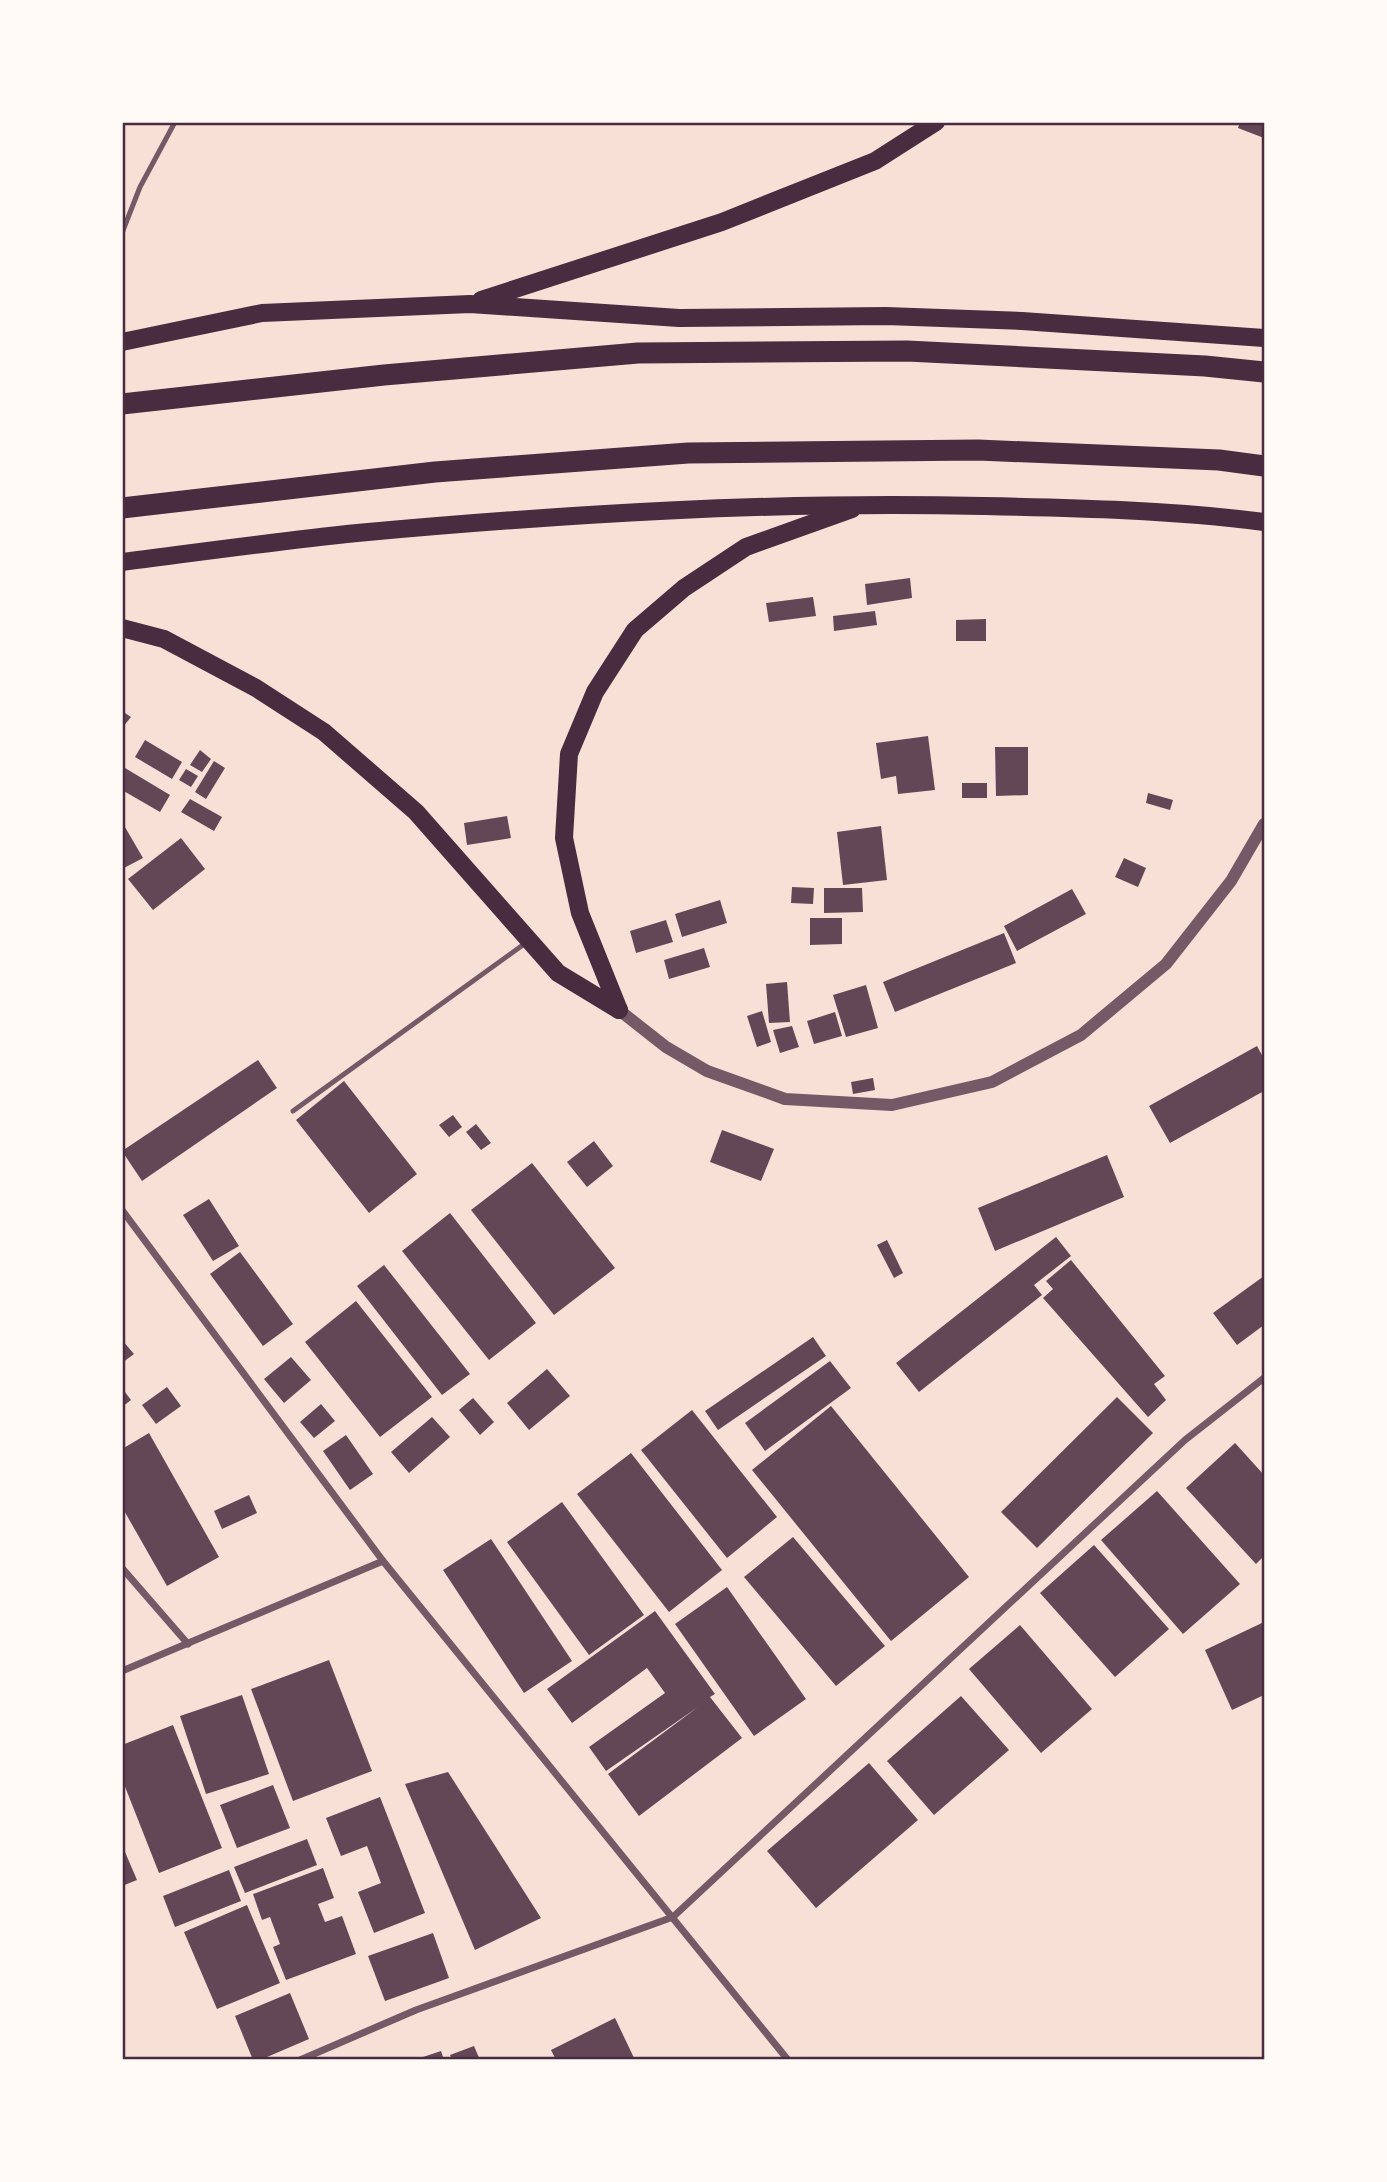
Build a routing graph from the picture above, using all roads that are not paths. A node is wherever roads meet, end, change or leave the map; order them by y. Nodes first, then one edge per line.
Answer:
1 (176, 122) edge
2 (936, 122) edge
3 (122, 233) edge
4 (470, 304) junction
5 (1265, 338) edge
6 (122, 341) edge
7 (1265, 372) edge
8 (122, 404) edge
9 (1265, 466) edge
10 (867, 503) junction
11 (122, 508) edge
12 (1265, 522) edge
13 (122, 562) edge
14 (122, 628) edge
15 (1265, 824) edge
16 (529, 940) junction
17 (619, 1010) junction
18 (293, 1111) dead end
19 (122, 1210) edge
20 (1265, 1378) edge
21 (383, 1561) junction
22 (122, 1568) edge
23 (188, 1644) junction
24 (122, 1671) edge
25 (673, 1917) junction
26 (300, 2060) edge
27 (788, 2060) edge

1 - 3 lane
2 - 4 main road
4 - 5 main road
4 - 6 main road
7 - 8 highway
9 - 11 highway
10 - 12 main road
10 - 13 main road
10 - 17 main road
14 - 16 main road
15 - 17 street
16 - 17 main road
16 - 18 lane
19 - 21 street
20 - 25 street
21 - 23 street
21 - 25 street
22 - 23 street
23 - 24 street
25 - 26 street
25 - 27 street

